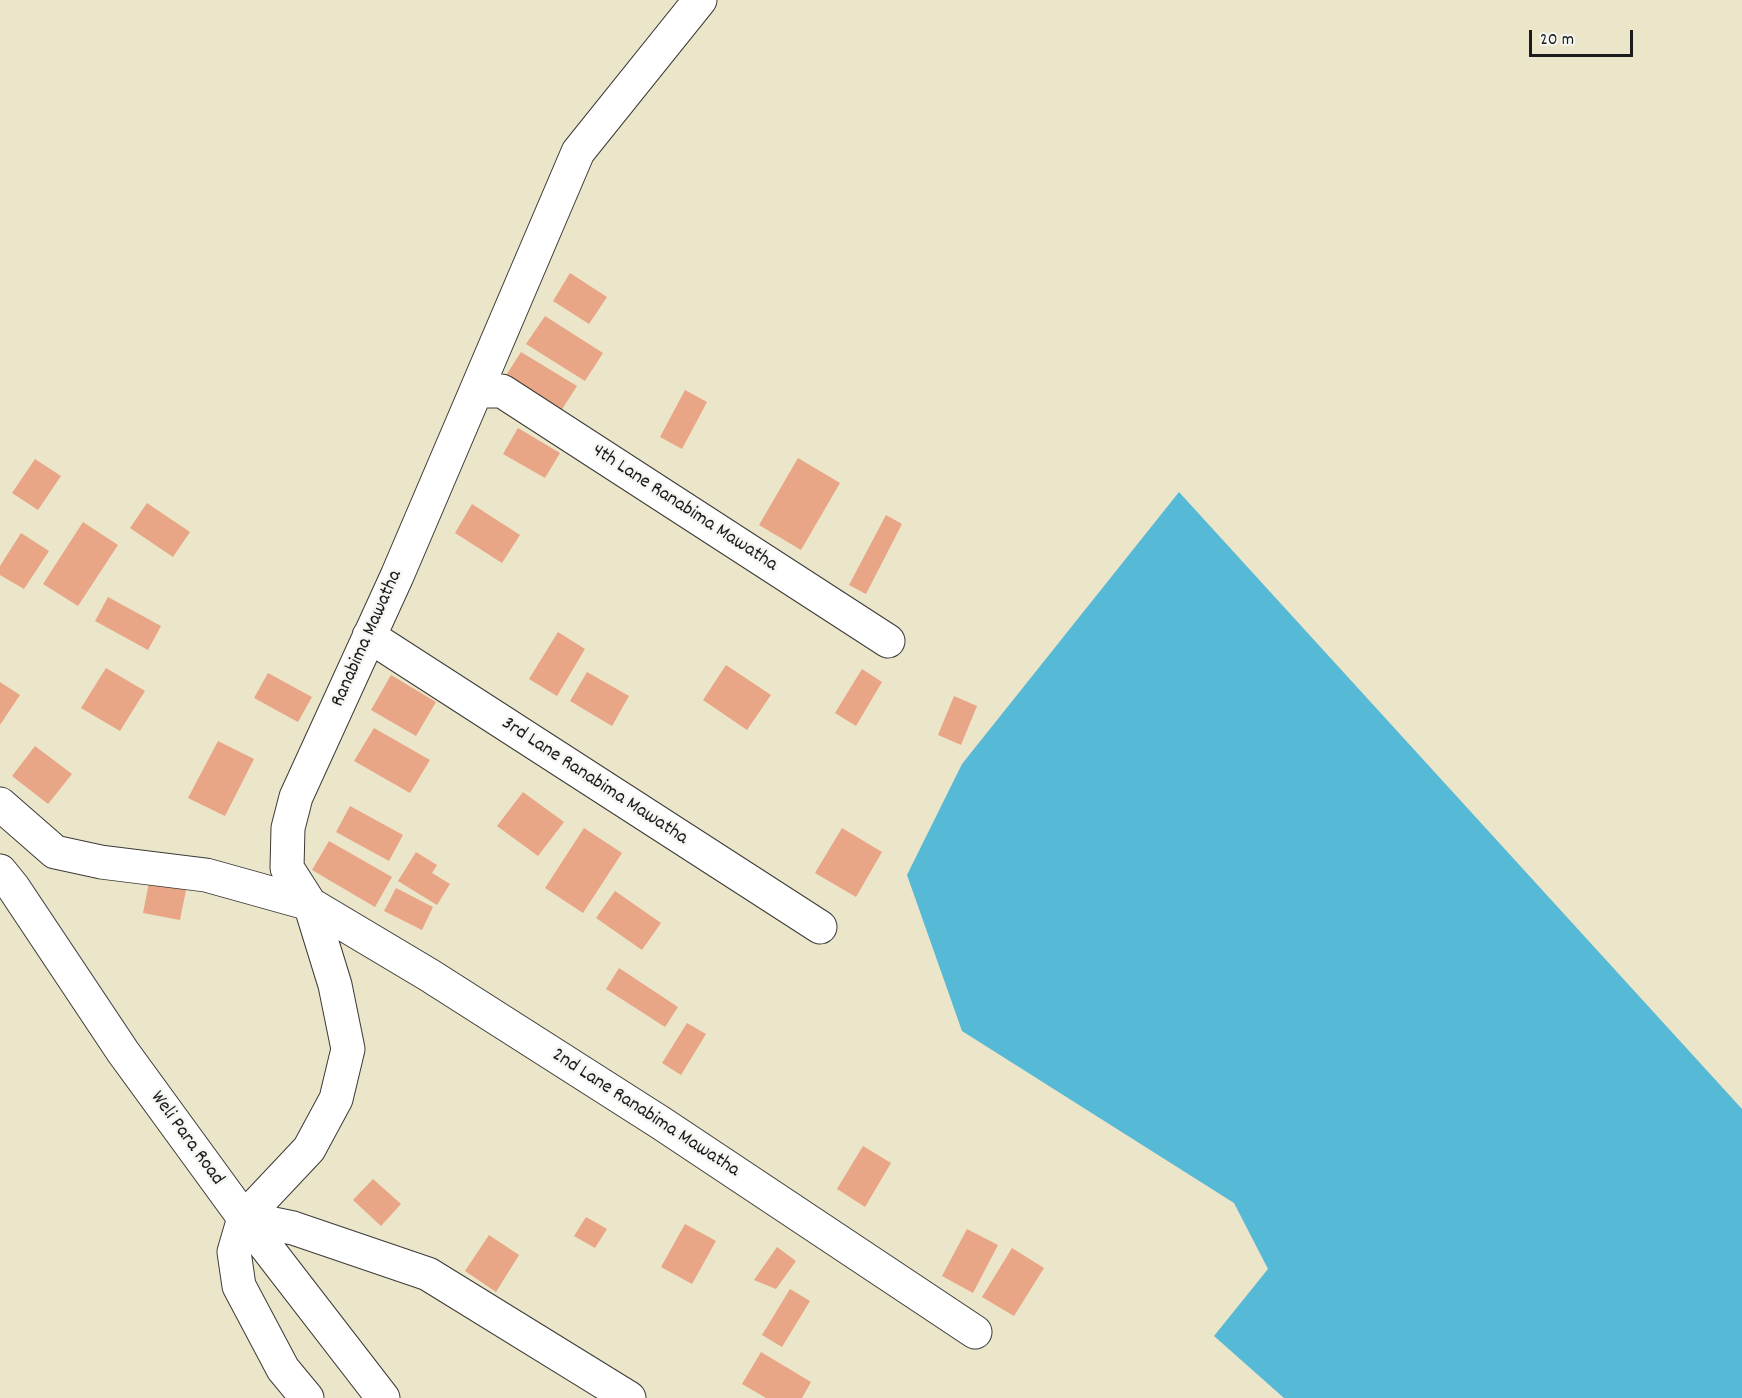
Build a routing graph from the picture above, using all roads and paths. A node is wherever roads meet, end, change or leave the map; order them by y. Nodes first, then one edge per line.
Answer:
1 (700, 0) edge
2 (477, 391) junction
3 (369, 636) junction
4 (888, 641) dead end
5 (0, 804) edge
6 (0, 871) edge
7 (310, 904) junction
8 (820, 927) dead end
9 (244, 1218) junction
10 (975, 1332) dead end
11 (307, 1398) edge
12 (383, 1398) edge
13 (629, 1398) edge

1 - 2 street, Ranabima Mawatha
2 - 3 street, Ranabima Mawatha
2 - 4 street, 4th Lane Ranabima Mawatha
3 - 7 street, Ranabima Mawatha
3 - 8 street, 3rd Lane Ranabima Mawatha
5 - 7 street
6 - 9 street, Weli Para Road
7 - 9 street, Ranabima Mawatha
7 - 10 street, 2nd Lane Ranabima Mawatha
9 - 11 street
9 - 12 street, Weli Para Road
9 - 13 street

